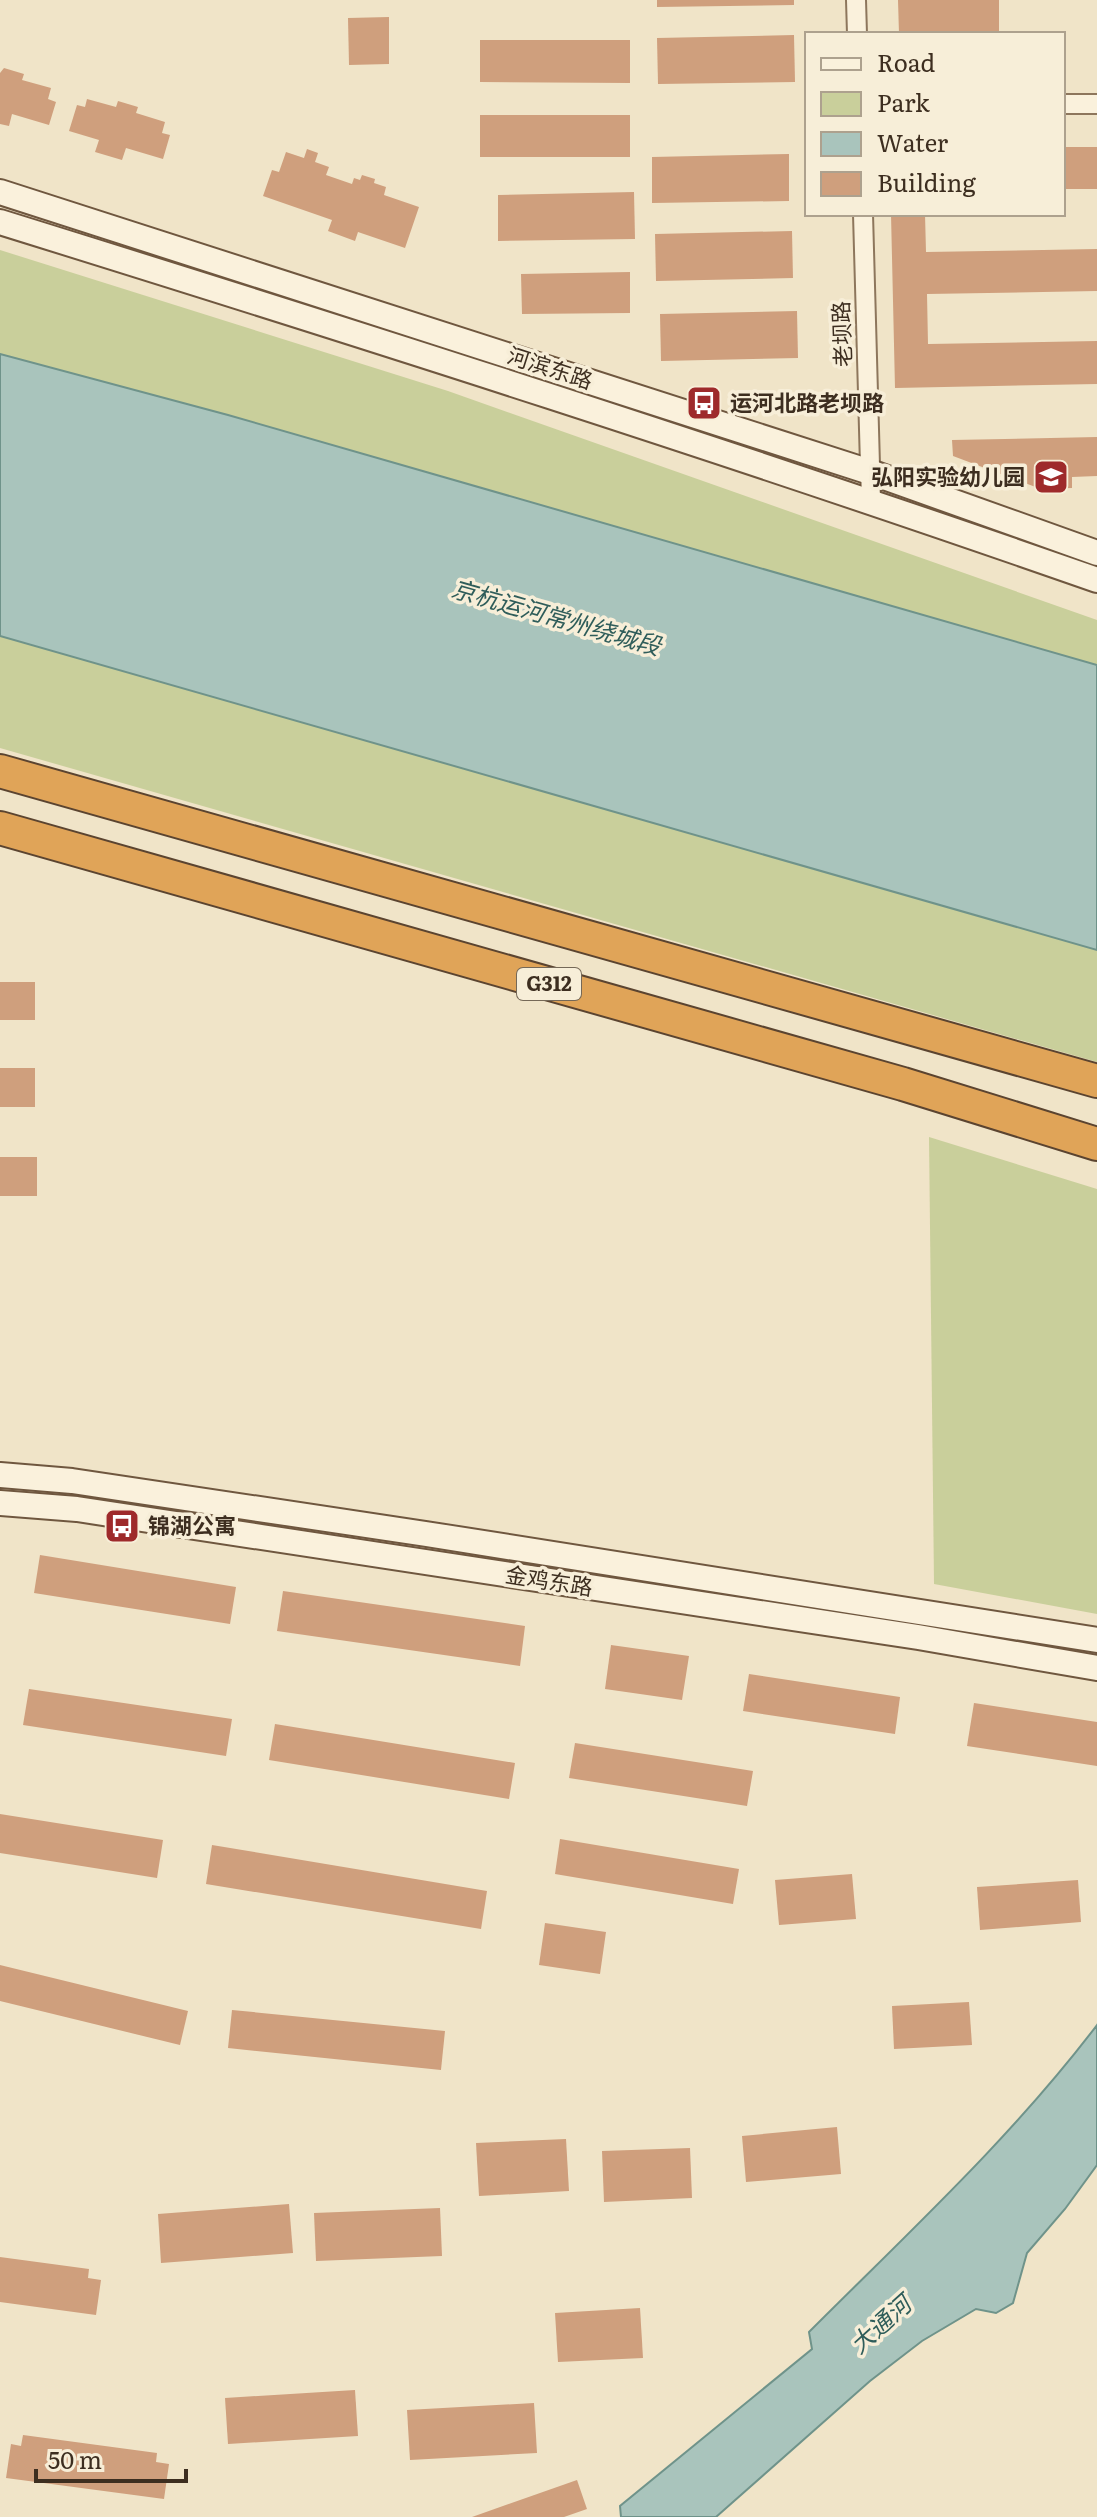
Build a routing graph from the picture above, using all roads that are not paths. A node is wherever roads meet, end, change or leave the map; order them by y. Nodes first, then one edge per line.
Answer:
1 (856, 0) edge
2 (857, 32) edge
3 (1065, 104) edge
4 (1097, 104) edge
5 (0, 192) edge
6 (863, 216) edge
7 (0, 222) edge
8 (870, 472) junction
9 (871, 501) junction
10 (1097, 553) edge
11 (1097, 580) edge
12 (0, 771) edge
13 (0, 828) edge
14 (1097, 1081) edge
15 (1097, 1144) edge
16 (0, 1475) edge
17 (0, 1503) edge
18 (1097, 1640) edge
19 (1097, 1668) edge

1 - 2 street
3 - 4 street
5 - 8 main road, 河滨东路
6 - 8 street, 老坝路
7 - 9 main road, 河滨东路
8 - 9 street, 老坝路
8 - 10 main road, 河滨东路
9 - 11 main road, 河滨东路
12 - 14 highway, G312
13 - 15 highway, G312
16 - 18 main road, 金鸡东路
17 - 19 main road, 金鸡东路

